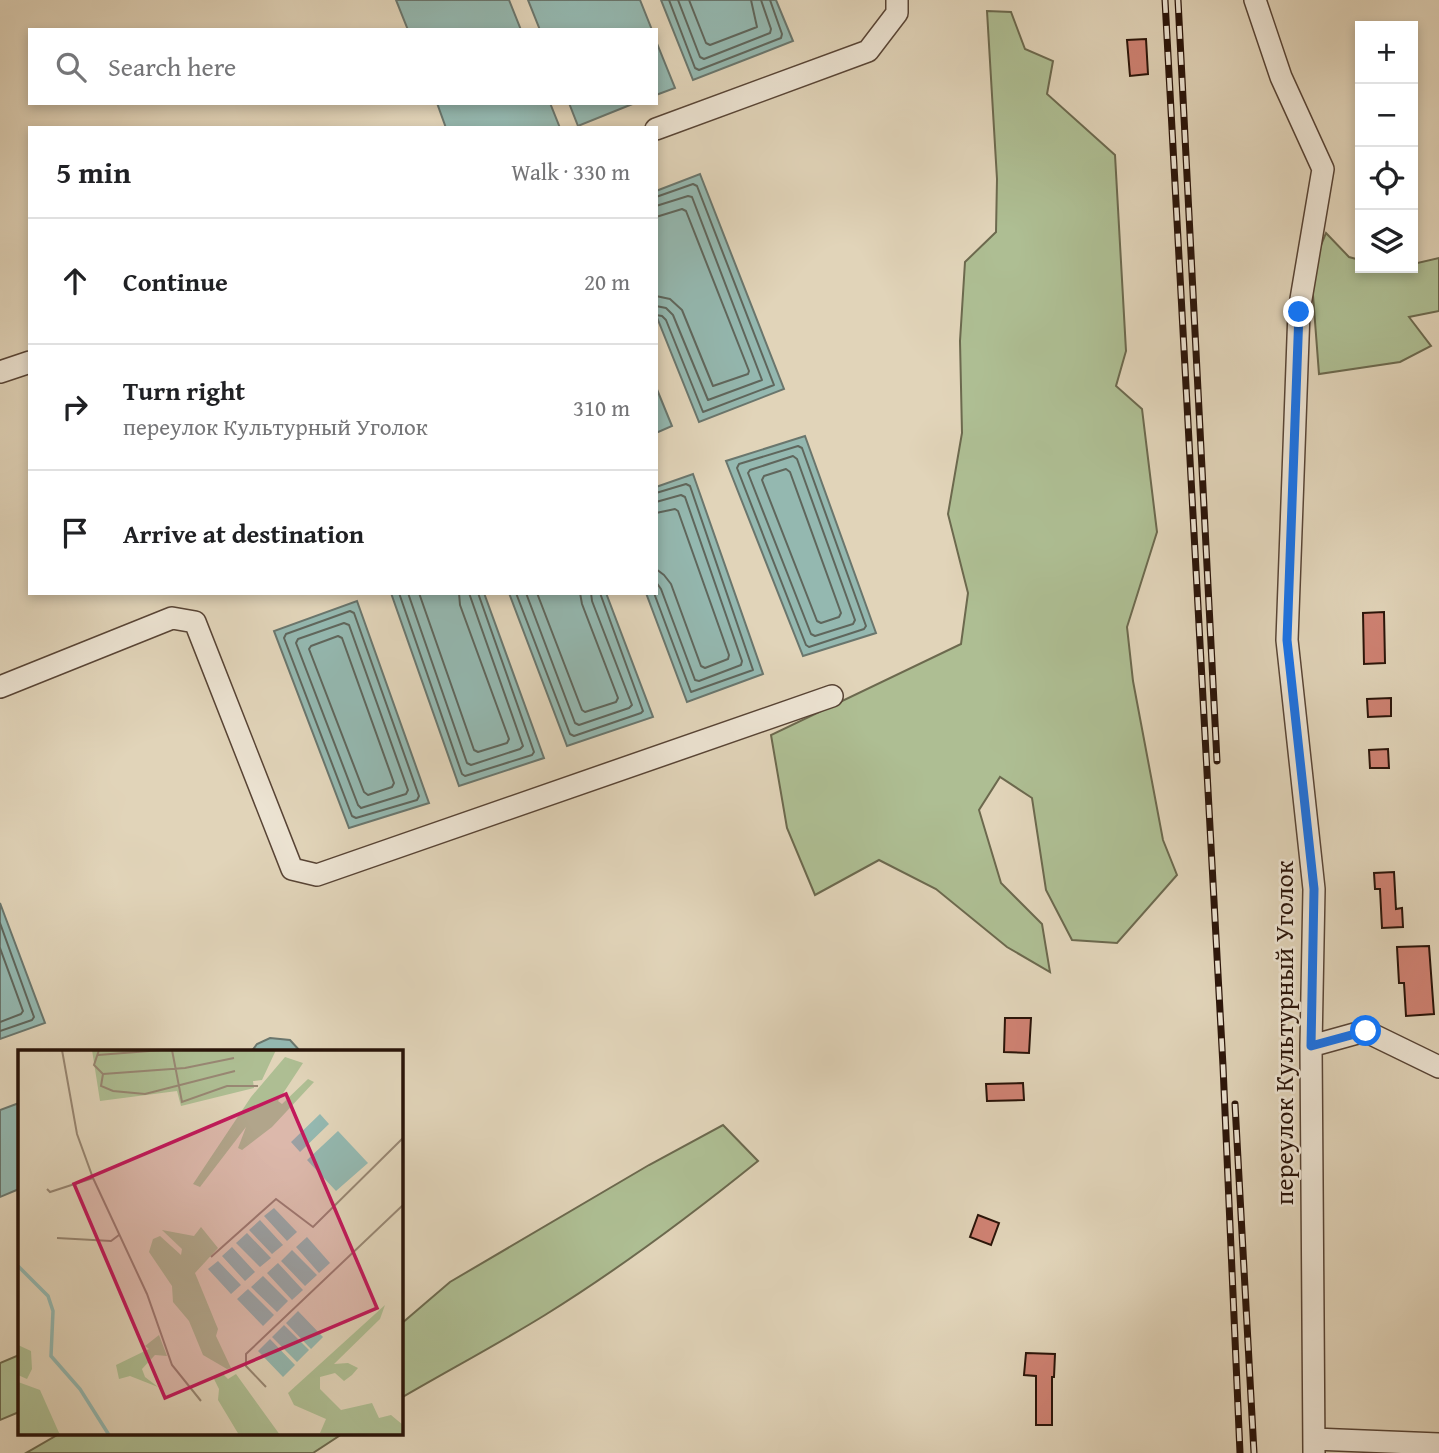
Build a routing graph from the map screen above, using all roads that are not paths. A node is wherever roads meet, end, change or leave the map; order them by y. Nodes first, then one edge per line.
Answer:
1 (897, 0) edge
2 (1255, 0) edge
3 (658, 128) edge
4 (28, 363) edge
5 (0, 372) edge
6 (0, 687) edge
7 (832, 696) dead end
8 (1311, 1046) junction
9 (1439, 1067) edge
10 (1439, 1444) edge
11 (1314, 1446) edge

1 - 3 street
2 - 8 street, переулок Культурный Уголок
4 - 5 street
6 - 7 street
8 - 9 street
8 - 11 street, переулок Культурный Уголок
10 - 11 street

